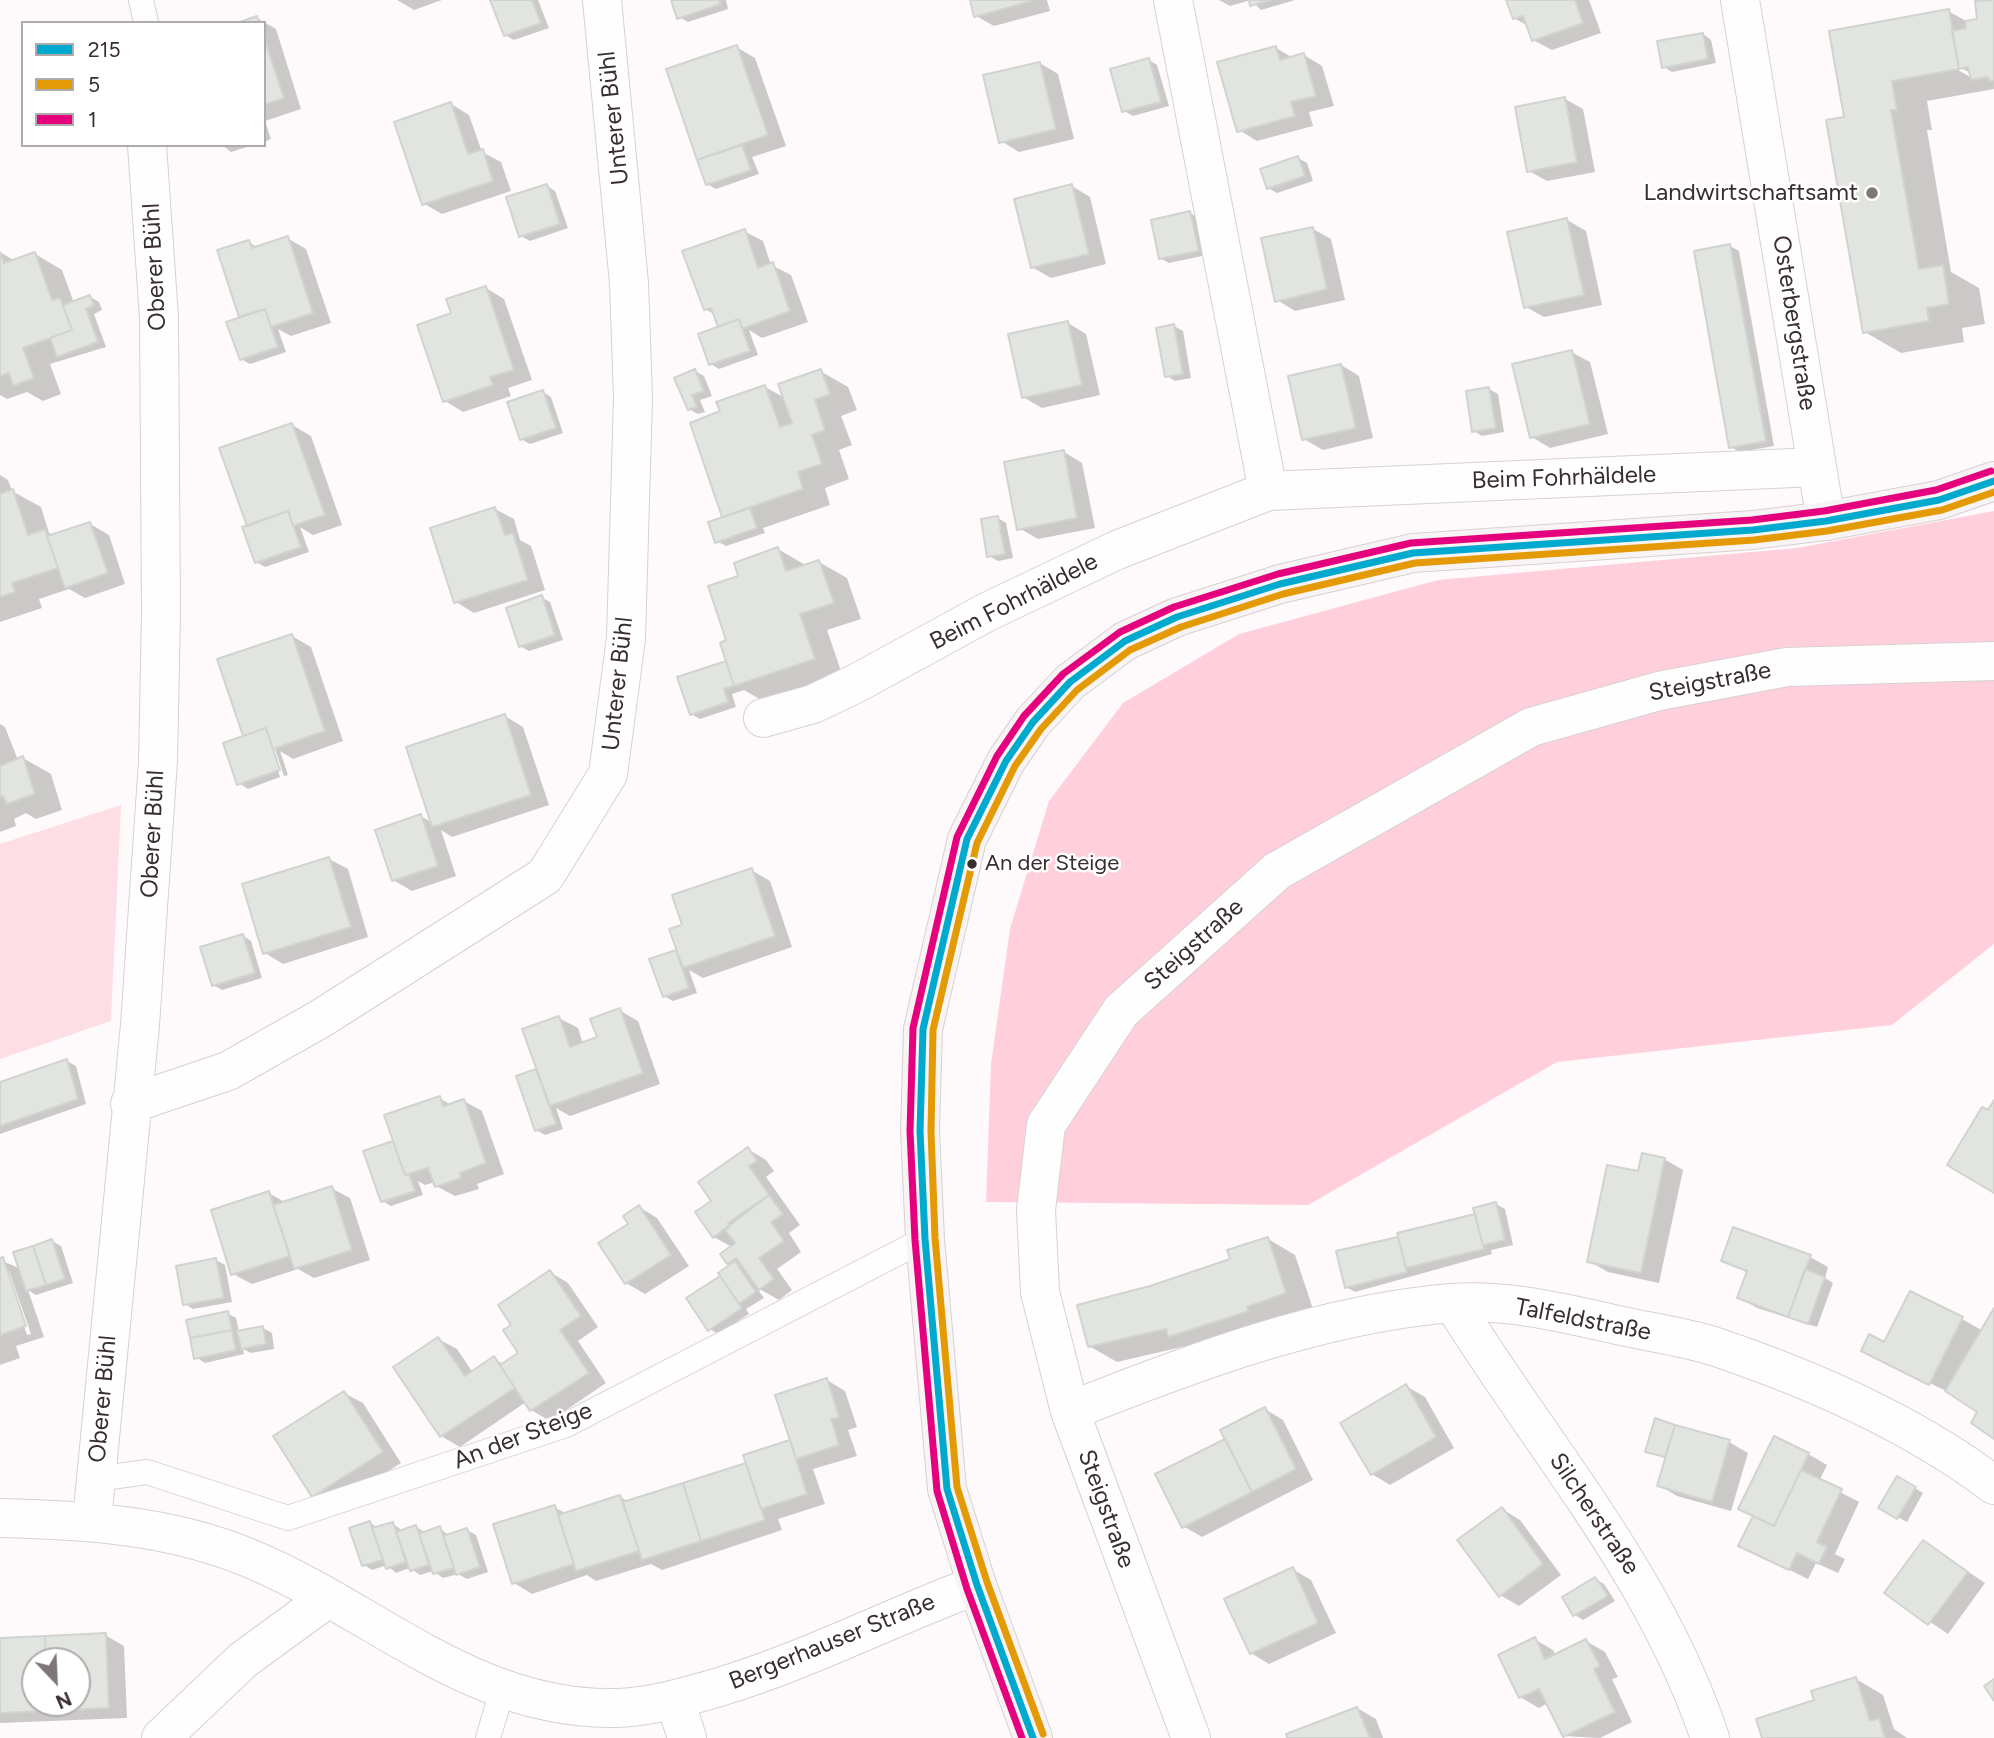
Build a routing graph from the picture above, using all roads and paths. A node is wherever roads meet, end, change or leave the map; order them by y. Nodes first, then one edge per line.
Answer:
1 (141, 0) edge
2 (602, 0) edge
3 (1173, 0) edge
4 (1740, 0) edge
5 (146, 21) edge
6 (148, 147) edge
7 (1817, 467) junction
8 (1994, 481) edge
9 (1268, 491) junction
10 (1826, 522) junction
11 (1994, 661) edge
12 (763, 718) dead end
13 (130, 1104) junction
14 (925, 1239) junction
15 (1453, 1303) junction
16 (1070, 1411) junction
17 (96, 1479) junction
18 (1994, 1485) edge
19 (0, 1518) edge
20 (92, 1520) junction
21 (977, 1585) junction
22 (328, 1598) junction
23 (502, 1691) junction
24 (674, 1700) junction
25 (161, 1738) edge
26 (488, 1738) edge
27 (687, 1738) edge
28 (1032, 1738) edge
29 (1191, 1738) edge
30 (1710, 1738) edge

1 - 5 lane
2 - 13 street, Unterer Bühl
3 - 9 street
4 - 7 street, Osterbergstraße
6 - 13 street, Oberer Bühl
7 - 9 street, Beim Fohrhäldele
7 - 10 street, Osterbergstraße
8 - 10 main road
9 - 12 street, Beim Fohrhäldele
10 - 14 main road
11 - 16 street, Steigstraße
13 - 17 street, Oberer Bühl
14 - 17 lane, An der Steige
14 - 21 main road
15 - 16 street, Talfeldstraße
15 - 18 street, Talfeldstraße
15 - 30 street, Silcherstraße
16 - 29 street, Steigstraße
17 - 20 street, Oberer Bühl
19 - 20 street, Bergerhauser Straße
20 - 22 street, Bergerhauser Straße
21 - 24 street, Bergerhauser Straße
21 - 28 main road
22 - 23 street, Bergerhauser Straße
22 - 25 street
23 - 24 street, Bergerhauser Straße
23 - 26 lane
24 - 27 street

